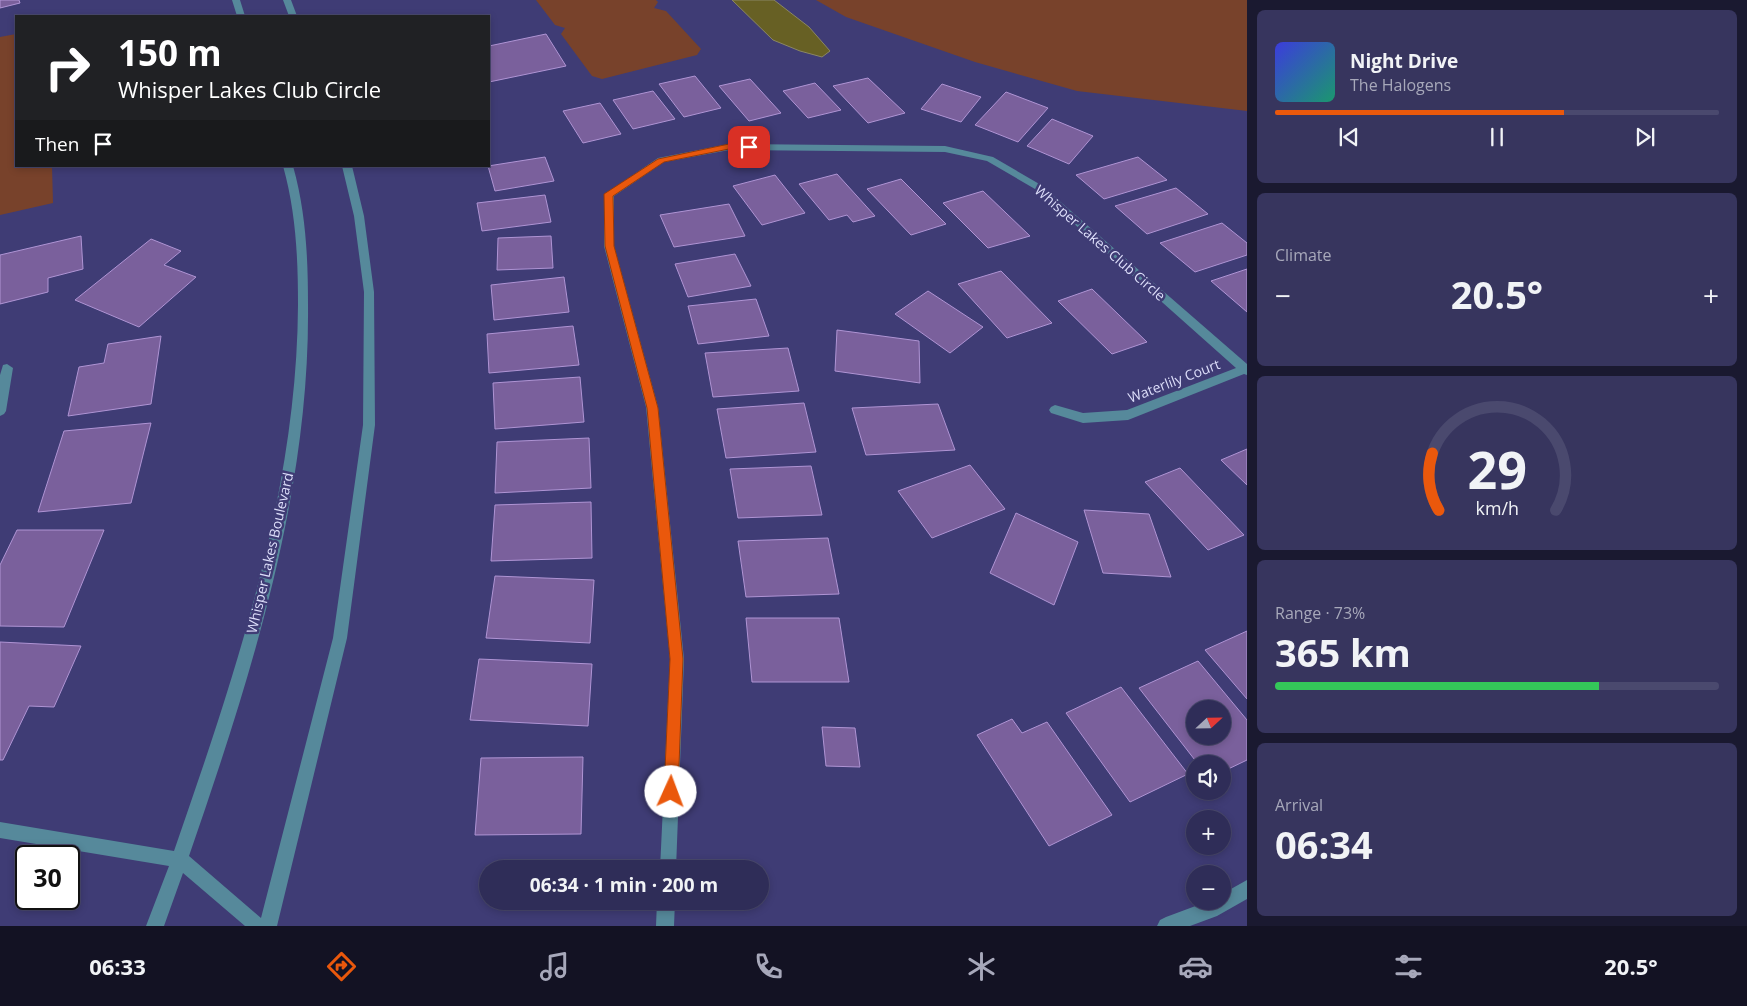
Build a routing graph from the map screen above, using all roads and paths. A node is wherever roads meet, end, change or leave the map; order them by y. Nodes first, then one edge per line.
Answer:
1 (236, 0) edge
2 (287, 0) edge
3 (241, 15) edge
4 (293, 15) edge
5 (288, 167) edge
6 (347, 167) edge
7 (7, 368) dead end
8 (1246, 370) edge
9 (1055, 410) dead end
10 (0, 411) edge
11 (0, 830) edge
12 (181, 860) junction
13 (668, 860) edge
14 (1247, 889) edge
15 (666, 910) edge
16 (155, 926) edge
17 (258, 926) edge
18 (268, 926) edge
19 (666, 926) edge
20 (1166, 926) edge

1 - 3 street
2 - 4 street
5 - 12 street, Whisper Lakes Boulevard
6 - 18 street
7 - 10 street
8 - 9 street, Waterlily Court
8 - 13 street, Whisper Lakes Club Circle
11 - 12 street
12 - 16 street, Whisper Lakes Boulevard
12 - 17 street
14 - 20 street
15 - 19 street

